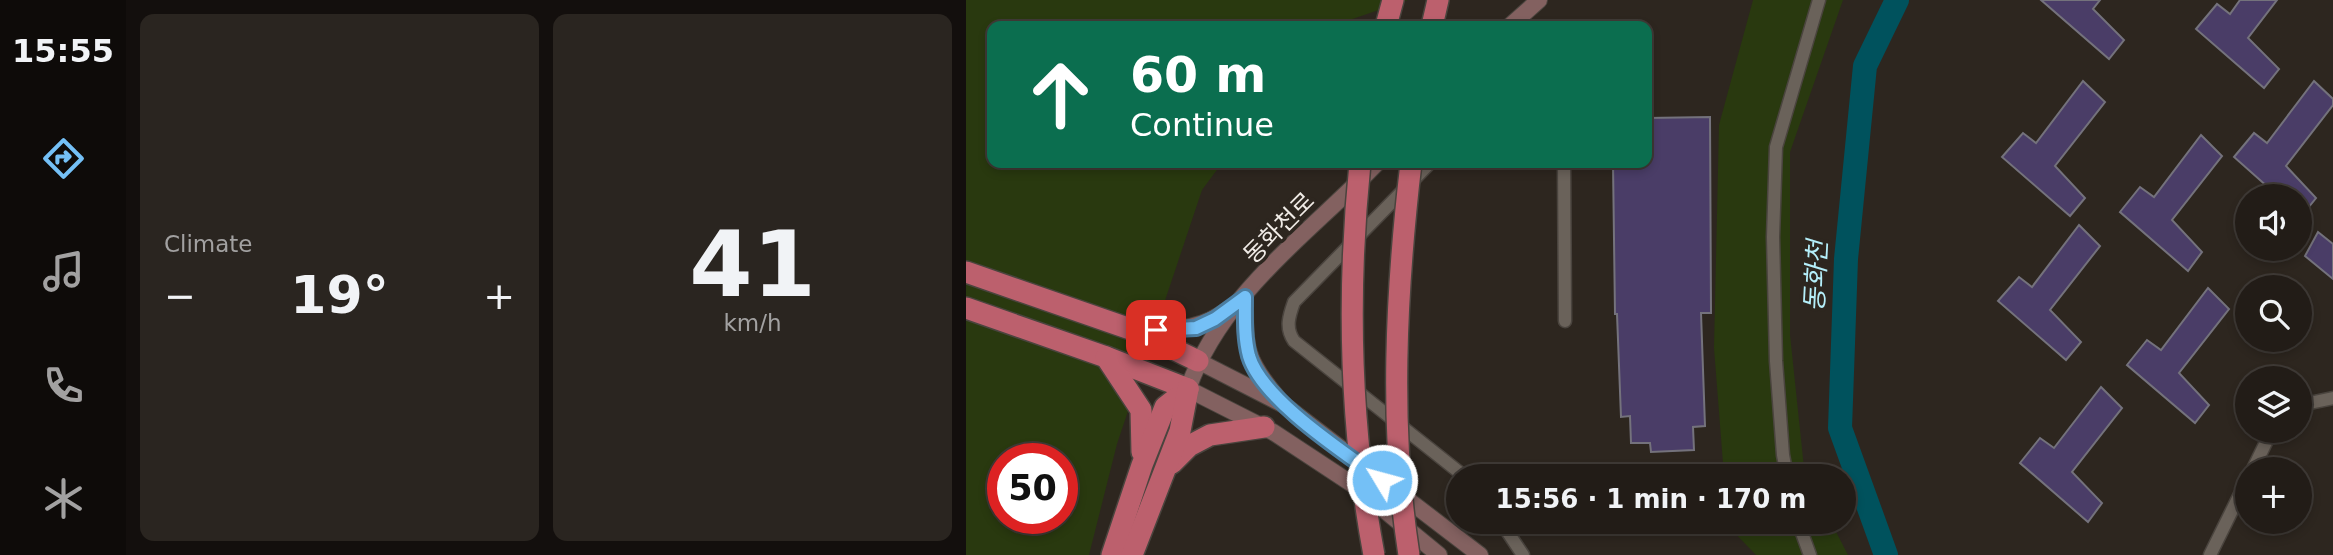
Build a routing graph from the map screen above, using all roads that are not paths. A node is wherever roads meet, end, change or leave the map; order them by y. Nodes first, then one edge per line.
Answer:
1 (1393, 0) edge
2 (1539, 0) edge
3 (1819, 0) edge
4 (1387, 21) edge
5 (1516, 21) edge
6 (1360, 168) edge
7 (1372, 168) edge
8 (1411, 168) edge
9 (1425, 168) edge
10 (1564, 168) edge
11 (966, 272) edge
12 (1245, 297) junction
13 (966, 309) edge
14 (1565, 321) dead end
15 (1136, 331) junction
16 (1106, 357) junction
17 (1198, 361) junction
18 (1188, 389) junction
19 (2333, 398) edge
20 (2312, 402) edge
21 (1284, 405) junction
22 (1264, 427) junction
23 (1449, 464) edge
24 (1785, 464) edge
25 (1142, 465) junction
26 (1163, 472) junction
27 (2235, 504) edge
28 (1509, 534) edge
29 (1803, 534) edge
30 (1112, 555) edge
31 (1132, 555) edge
32 (1374, 555) edge
33 (1409, 555) edge
34 (1439, 555) edge
35 (1480, 555) edge
36 (1523, 555) edge
37 (1811, 555) edge
38 (2210, 555) edge

1 - 4 highway
2 - 5 main road
3 - 24 street
6 - 32 highway, bridge
7 - 12 main road, 동화천로
8 - 33 highway, bridge
9 - 23 street
10 - 14 street
11 - 15 highway
12 - 15 main road
12 - 17 main road
12 - 21 main road
13 - 16 highway
15 - 17 highway
16 - 18 highway
16 - 25 highway
17 - 18 main road
17 - 21 main road
18 - 22 main road
18 - 25 highway
18 - 26 highway
19 - 20 street
21 - 35 main road
22 - 26 highway
22 - 34 main road
25 - 30 highway
26 - 31 highway
27 - 38 street
28 - 36 street
29 - 37 street

